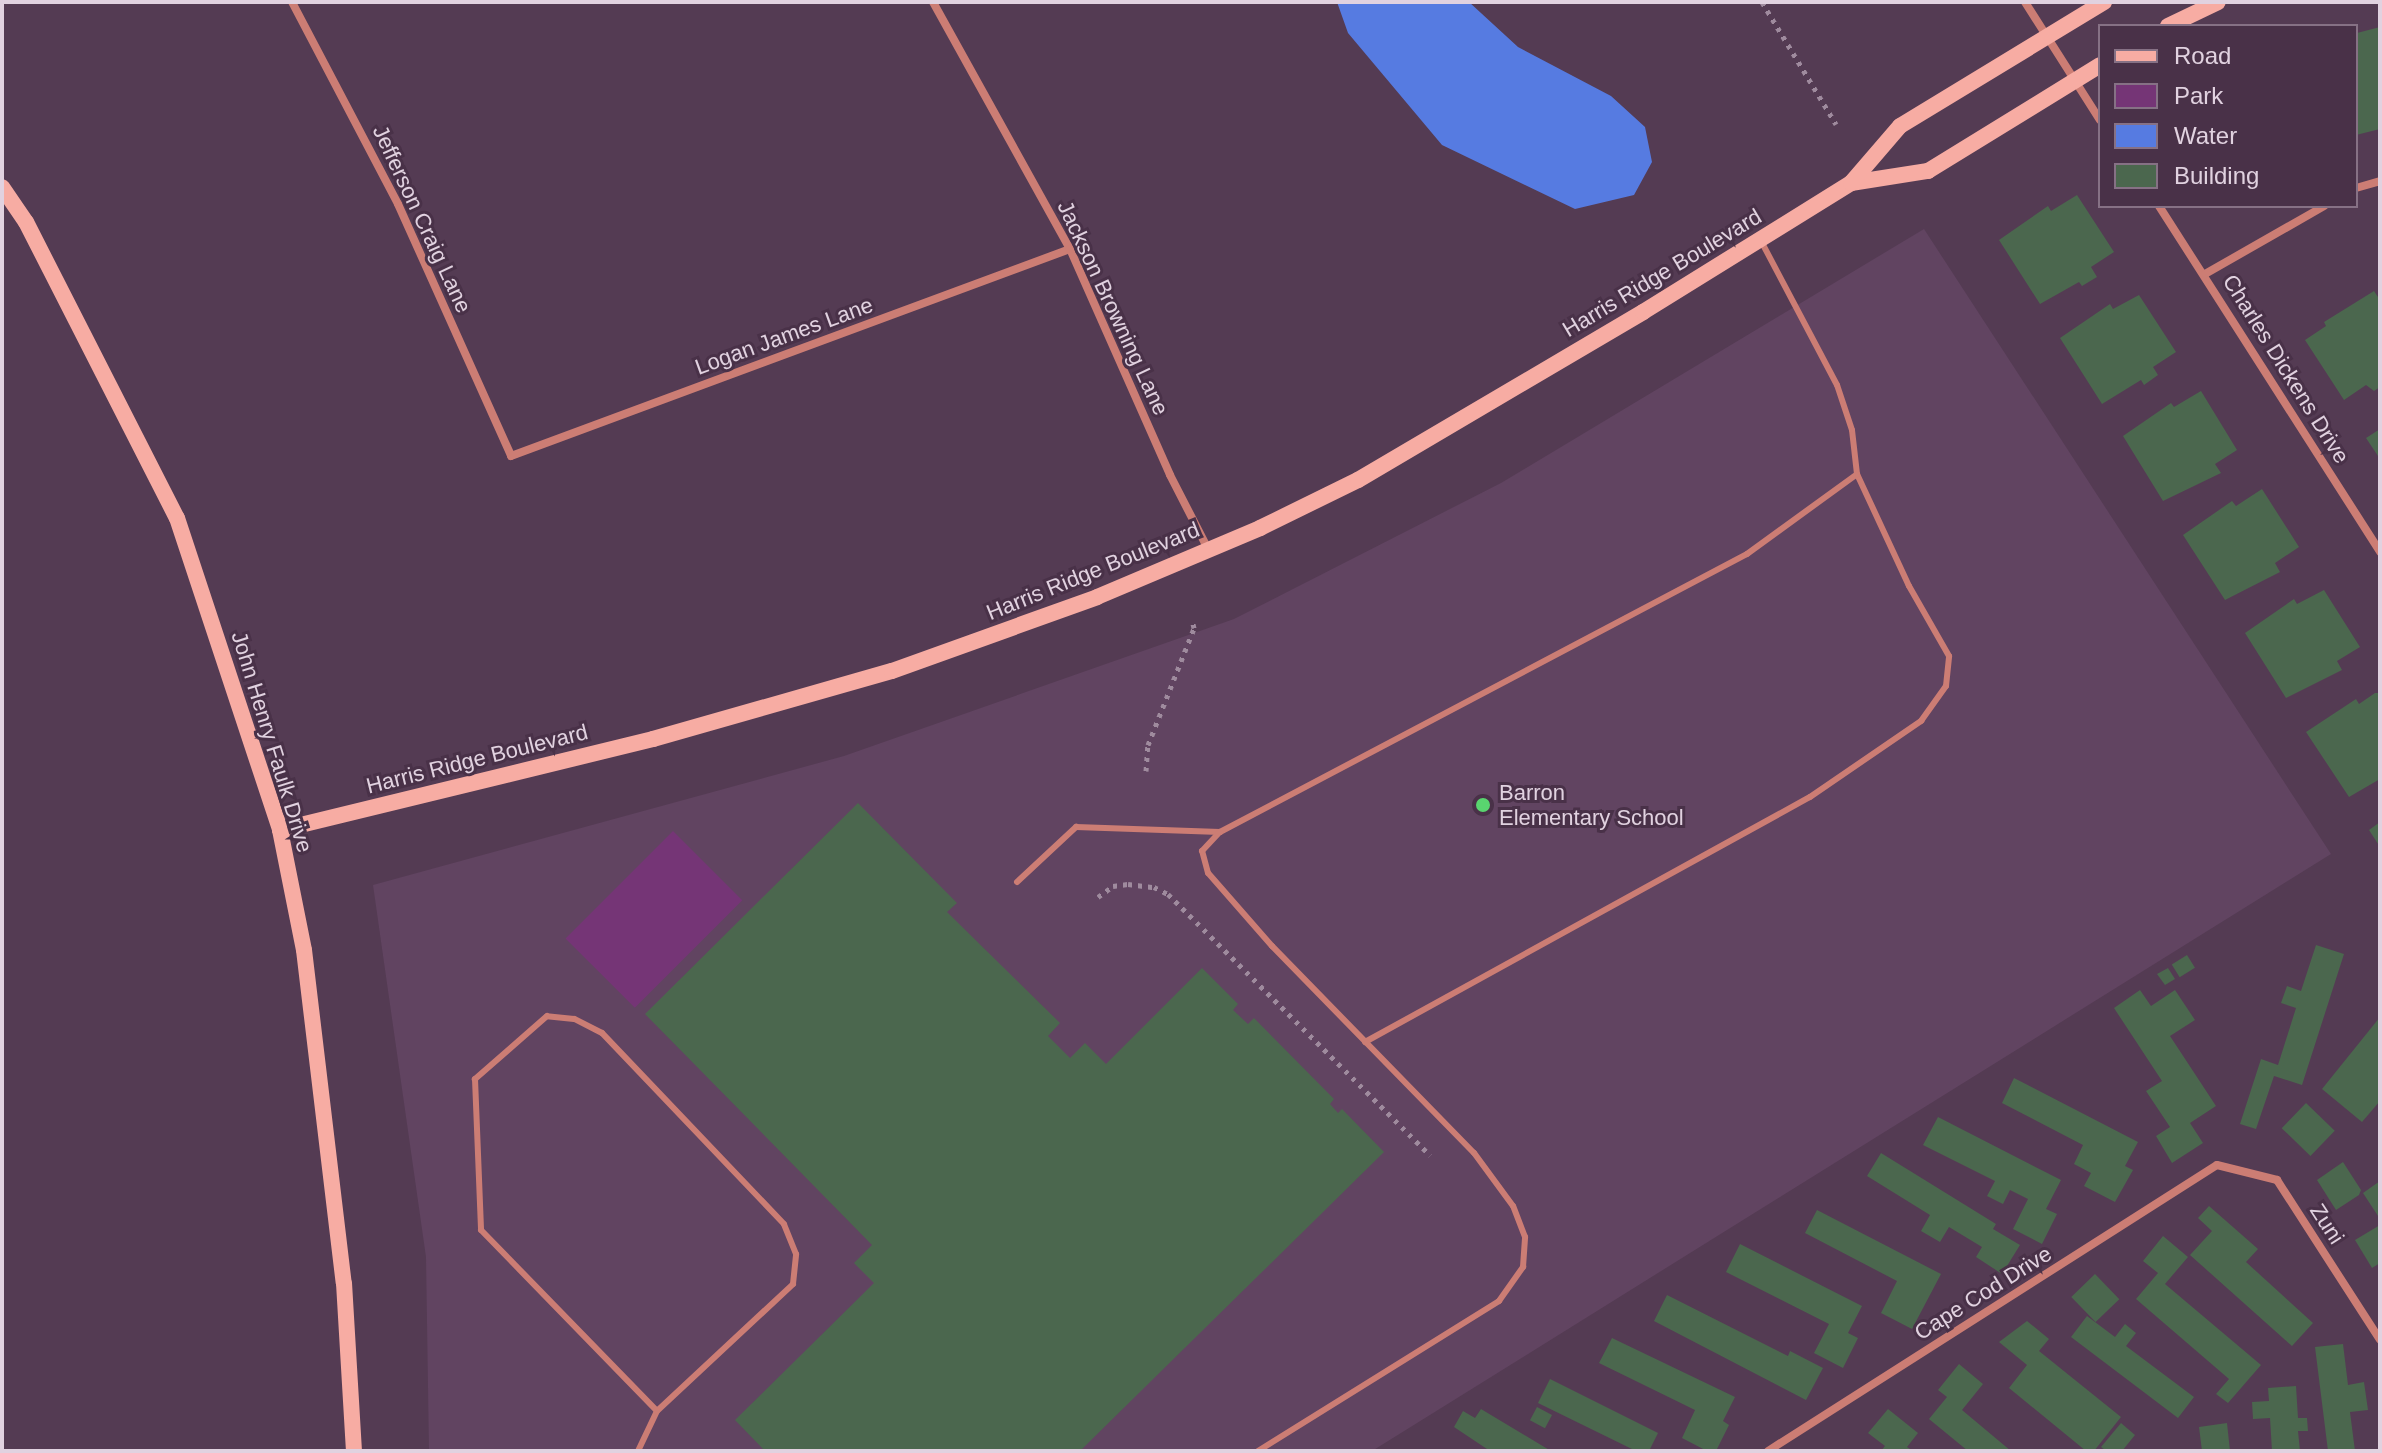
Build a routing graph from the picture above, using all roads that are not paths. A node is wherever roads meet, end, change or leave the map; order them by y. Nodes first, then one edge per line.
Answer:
1 (292, 2) edge
2 (933, 2) edge
3 (2025, 2) edge
4 (2104, 2) edge
5 (2218, 2) edge
6 (2172, 24) edge
7 (2047, 36) junction
8 (2098, 66) edge
9 (2073, 81) junction
10 (2098, 117) edge
11 (2380, 181) edge
12 (1851, 183) junction
13 (2, 187) edge
14 (2358, 187) edge
15 (2160, 208) edge
16 (2320, 208) edge
17 (1760, 239) junction
18 (1070, 249) junction
19 (2205, 274) junction
20 (511, 456) joint
21 (1857, 474) junction
22 (1208, 549) junction
23 (2380, 552) edge
24 (280, 830) junction
25 (1220, 832) junction
26 (1017, 882) dead end
27 (1365, 1042) junction
28 (2217, 1165) joint
29 (2380, 1340) edge
30 (657, 1411) junction
31 (354, 1451) edge
32 (638, 1451) edge
33 (1258, 1451) edge
34 (1768, 1451) edge

1 - 20 street, Jefferson Craig Lane
2 - 18 street, Jackson Browning Lane
3 - 7 street
4 - 7 street, Harris Ridge Boulevard
5 - 6 street
7 - 9 street
7 - 12 street, Harris Ridge Boulevard
8 - 9 street, Harris Ridge Boulevard
9 - 10 street
9 - 12 street, Harris Ridge Boulevard
11 - 14 street
12 - 17 street, Harris Ridge Boulevard
13 - 24 street, John Henry Faulk Drive
15 - 19 street, Charles Dickens Drive
16 - 19 street
17 - 21 lane
17 - 22 street, Harris Ridge Boulevard
18 - 20 street, Logan James Lane
18 - 22 street, Jackson Browning Lane
19 - 23 street, Charles Dickens Drive
21 - 25 lane
21 - 27 lane
22 - 24 street, Harris Ridge Boulevard
24 - 31 street, John Henry Faulk Drive
25 - 26 lane
25 - 27 lane
27 - 33 lane
28 - 29 street, Zuni
28 - 34 street, Cape Cod Drive
30 - 30 lane
30 - 32 lane

